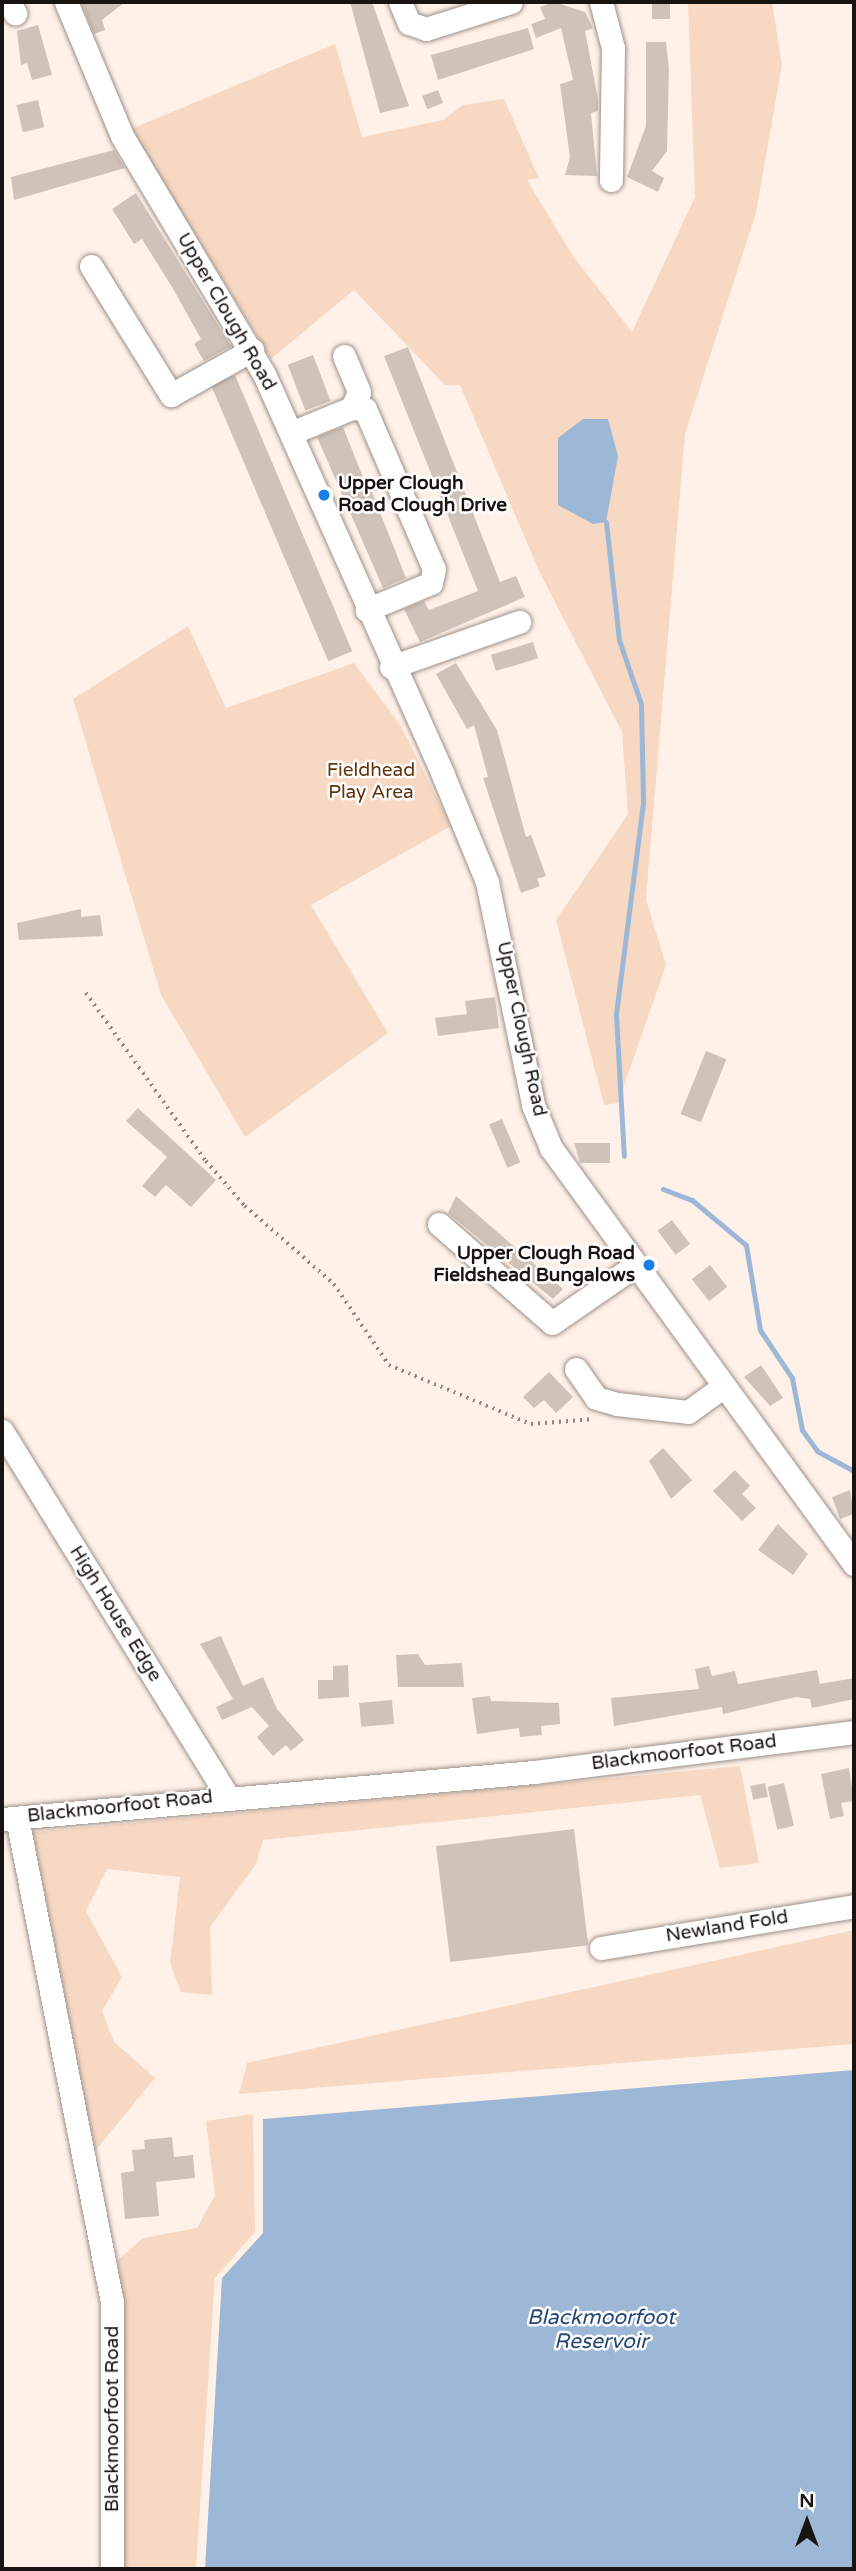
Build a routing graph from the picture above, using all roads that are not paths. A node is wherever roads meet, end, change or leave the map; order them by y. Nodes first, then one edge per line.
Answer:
1 (66, 2) edge
2 (400, 2) edge
3 (511, 2) edge
4 (601, 2) edge
5 (611, 180) dead end
6 (91, 266) dead end
7 (252, 350) junction
8 (344, 356) dead end
9 (352, 408) junction
10 (291, 433) junction
11 (366, 610) junction
12 (519, 622) dead end
13 (391, 667) junction
14 (439, 1224) dead end
15 (636, 1265) junction
16 (576, 1369) dead end
17 (724, 1386) junction
18 (2, 1432) edge
19 (854, 1564) edge
20 (854, 1732) edge
21 (228, 1797) junction
22 (10, 1818) edge
23 (854, 1906) edge
24 (601, 1948) dead end
25 (112, 2569) edge

1 - 7 street, Upper Clough Road
2 - 3 street
4 - 5 street
6 - 7 street
7 - 10 street, Upper Clough Road
8 - 9 street
9 - 10 street
9 - 11 street
10 - 11 street, Upper Clough Road
11 - 13 street, Upper Clough Road
12 - 13 street
13 - 15 street, Upper Clough Road
14 - 15 street
15 - 17 street, Upper Clough Road
16 - 17 street
17 - 19 street, Upper Clough Road
18 - 21 street, High House Edge
20 - 21 street, Blackmoorfoot Road
21 - 22 street, Blackmoorfoot Road
22 - 25 street, Blackmoorfoot Road
23 - 24 street, Newland Fold

